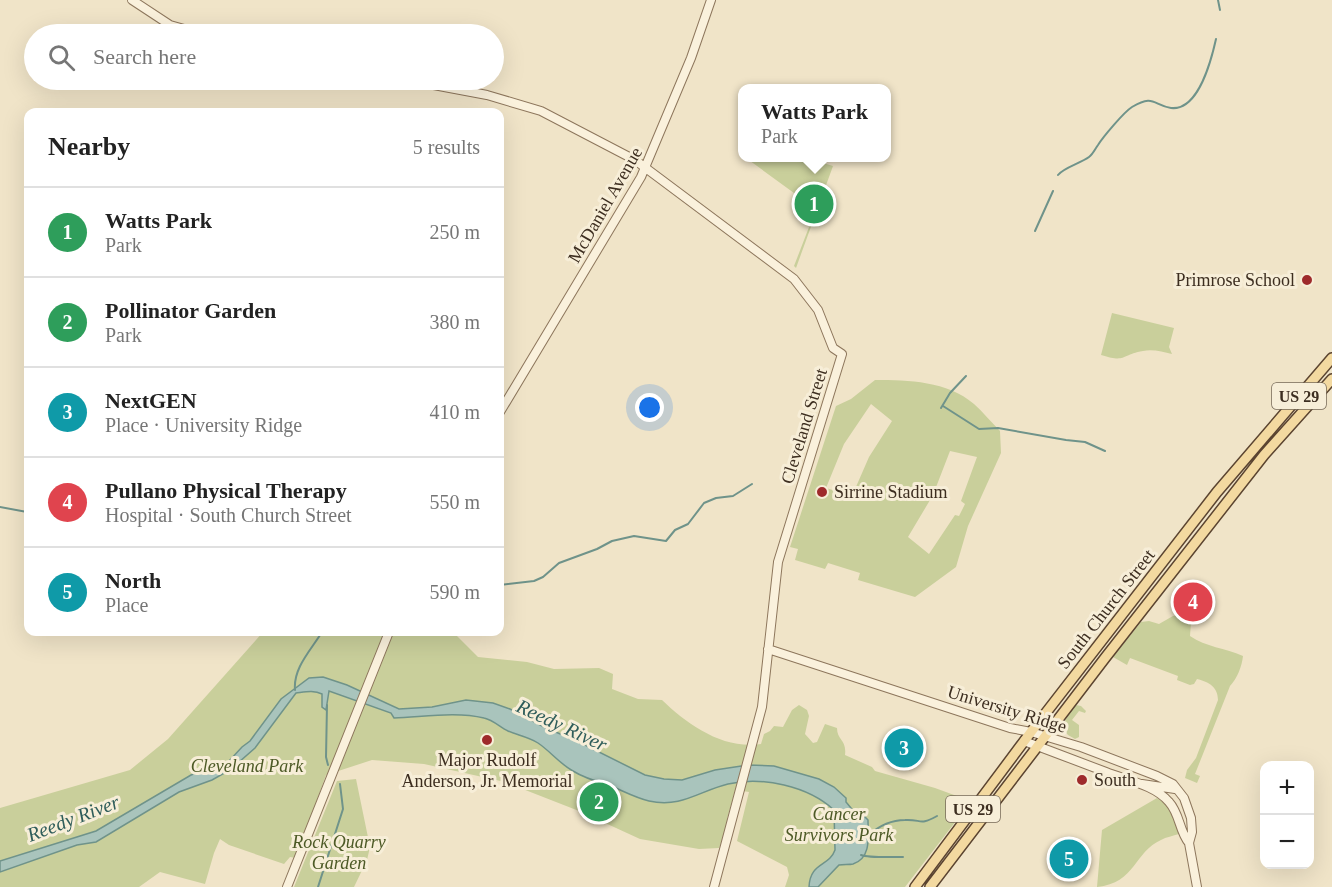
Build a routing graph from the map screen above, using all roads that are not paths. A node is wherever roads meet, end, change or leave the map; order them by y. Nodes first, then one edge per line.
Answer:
1 (132, 0) edge
2 (711, 0) edge
3 (168, 24) edge
4 (460, 90) edge
5 (646, 167) junction
6 (1332, 358) edge
7 (1332, 379) edge
8 (504, 405) edge
9 (387, 636) edge
10 (768, 649) junction
11 (1031, 732) junction
12 (1046, 736) junction
13 (1024, 741) junction
14 (1038, 746) junction
15 (1141, 784) junction
16 (1178, 790) junction
17 (1189, 843) junction
18 (287, 887) edge
19 (714, 887) edge
20 (915, 887) edge
21 (930, 887) edge
22 (1197, 887) edge

1 - 3 street
2 - 5 street, McDaniel Avenue
4 - 5 street, Cleveland Street
5 - 8 street, McDaniel Avenue
5 - 10 street, Cleveland Street
6 - 11 main road, South Church Street / US 29
7 - 12 main road, South Church Street / US 29
9 - 18 street
10 - 11 street, University Ridge
10 - 19 street, Cleveland Street
11 - 12 street, University Ridge
11 - 13 main road, South Church Street / US 29
12 - 14 main road, South Church Street / US 29
12 - 16 street, University Ridge
13 - 14 street, University Ridge
13 - 20 main road, South Church Street / US 29
14 - 15 street, University Ridge
14 - 21 main road, South Church Street / US 29
15 - 16 street
15 - 17 street, University Ridge
16 - 17 street, University Ridge
17 - 22 street, University Ridge

